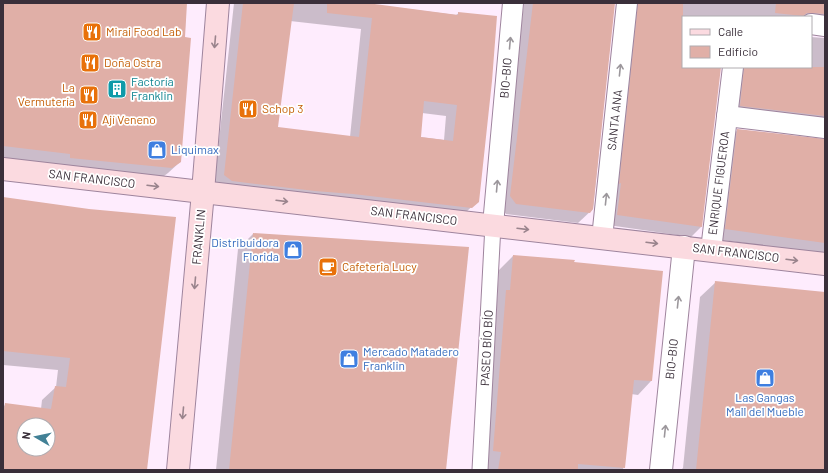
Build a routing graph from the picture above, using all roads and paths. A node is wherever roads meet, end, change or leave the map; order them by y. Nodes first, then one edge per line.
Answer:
1 (218, 3) edge
2 (513, 3) edge
3 (627, 3) edge
4 (812, 24) edge
5 (825, 26) edge
6 (733, 68) edge
7 (727, 116) junction
8 (825, 128) edge
9 (3, 168) edge
10 (203, 192) junction
11 (493, 225) junction
12 (602, 238) junction
13 (684, 247) junction
14 (711, 250) junction
15 (825, 264) edge
16 (178, 470) edge
17 (480, 470) edge
18 (661, 470) edge

1 -> 10 main road, FRANKLIN
11 -> 2 street, BIO-BIO
12 -> 3 street, SANTA ANA
4 - 5 street
6 - 7 street, ENRIQUE FIGUEROA
7 - 8 street, ENRIQUE FIGUEROA
7 - 14 street, ENRIQUE FIGUEROA
9 -> 10 main road, SAN FRANCISCO
10 -> 11 main road, SAN FRANCISCO
10 -> 16 main road, FRANKLIN
11 -> 12 main road, SAN FRANCISCO
11 - 17 street, PASEO BÍO BÍO
12 -> 13 main road, SAN FRANCISCO
13 - 14 main road, SAN FRANCISCO
18 -> 13 street, BIO-BIO
14 -> 15 main road, SAN FRANCISCO

